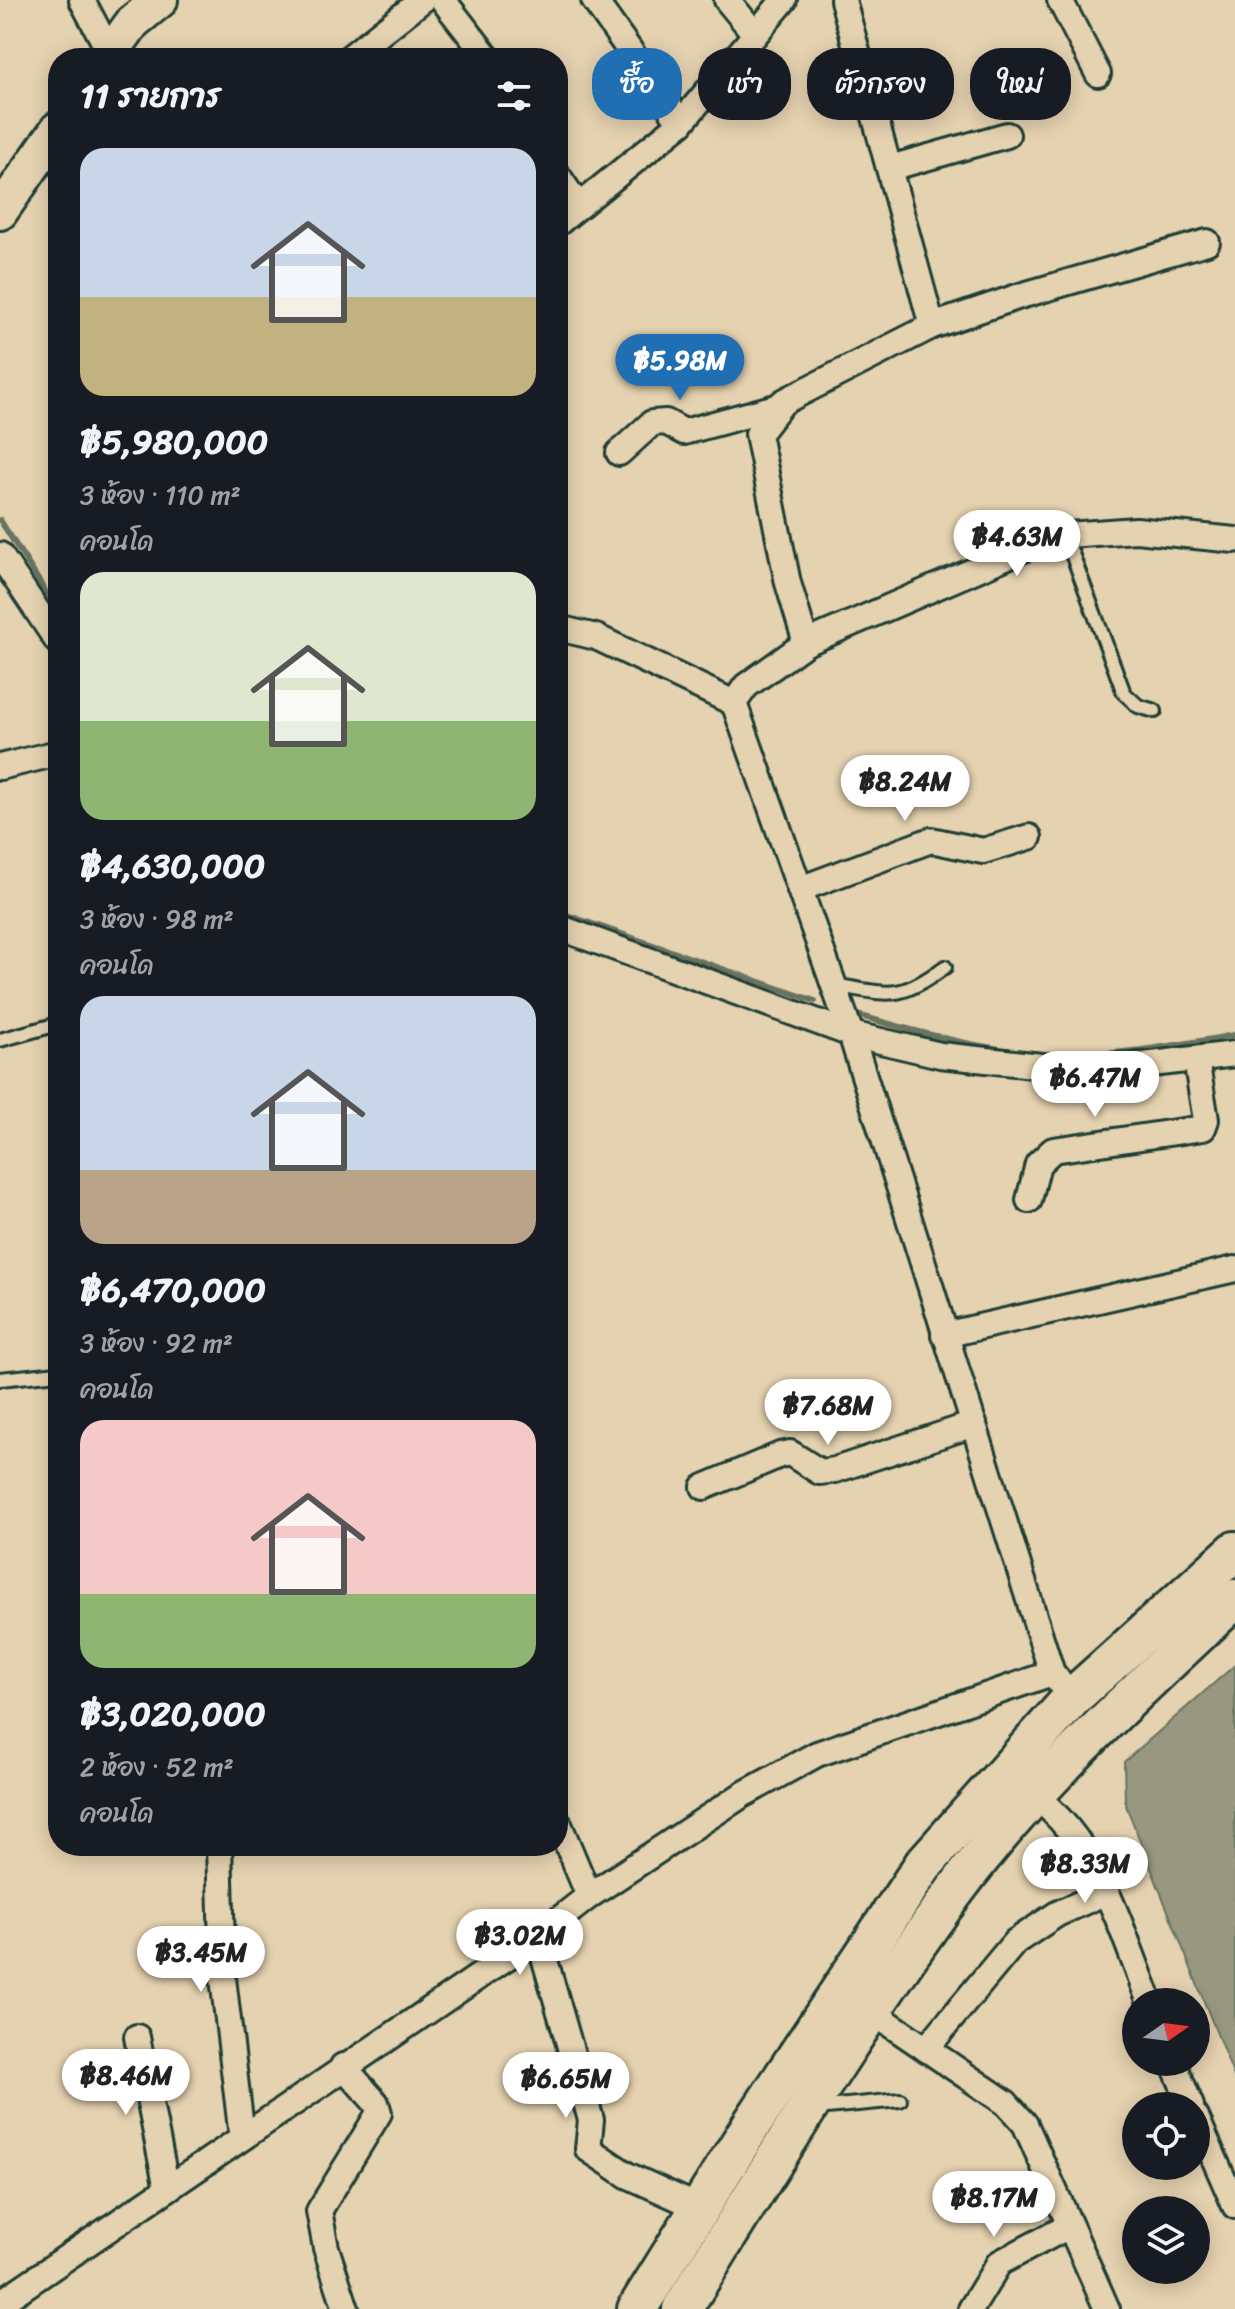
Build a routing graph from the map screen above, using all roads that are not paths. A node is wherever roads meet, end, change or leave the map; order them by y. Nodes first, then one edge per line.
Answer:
1 (82, 0) edge
2 (160, 0) edge
3 (422, 0) edge
4 (443, 0) edge
5 (594, 0) edge
6 (727, 0) edge
7 (784, 0) edge
8 (843, 0) edge
9 (1060, 0) edge
10 (755, 34) junction
11 (107, 48) edge
12 (114, 48) edge
13 (362, 48) edge
14 (480, 48) edge
15 (1098, 74) dead end
16 (681, 123) junction
17 (1007, 135) dead end
18 (48, 152) edge
19 (890, 168) junction
20 (568, 191) edge
21 (577, 204) junction
22 (0, 212) edge
23 (568, 213) edge
24 (1207, 242) dead end
25 (932, 326) junction
26 (776, 407) junction
27 (619, 453) dead end
28 (1065, 535) junction
29 (1235, 540) edge
30 (0, 555) edge
31 (48, 627) edge
32 (568, 630) edge
33 (806, 643) junction
34 (734, 703) junction
35 (1155, 711) dead end
36 (48, 755) edge
37 (0, 767) edge
38 (1029, 837) dead end
39 (800, 889) junction
40 (568, 931) edge
41 (945, 967) dead end
42 (833, 985) junction
43 (48, 1027) edge
44 (851, 1034) junction
45 (0, 1040) edge
46 (1235, 1054) edge
47 (1196, 1059) junction
48 (1029, 1200) dead end
49 (1235, 1269) edge
50 (944, 1335) junction
51 (48, 1374) edge
52 (0, 1379) edge
53 (974, 1424) junction
54 (704, 1487) dead end
55 (1235, 1551) edge
56 (1235, 1599) edge
57 (1062, 1685) junction
58 (1035, 1796) junction
59 (568, 1846) edge
60 (219, 1856) edge
61 (1106, 1892) junction
62 (589, 1896) junction
63 (538, 1936) junction
64 (1144, 1988) edge
65 (872, 2012) junction
66 (137, 2037) dead end
67 (926, 2049) junction
68 (343, 2066) junction
69 (900, 2100) dead end
70 (806, 2109) junction
71 (752, 2124) junction
72 (242, 2137) junction
73 (784, 2145) junction
74 (1210, 2149) edge
75 (167, 2189) junction
76 (1235, 2206) edge
77 (700, 2208) junction
78 (1069, 2226) junction
79 (0, 2303) edge
80 (346, 2309) edge
81 (637, 2309) edge
82 (682, 2309) edge
83 (971, 2309) edge
84 (1107, 2309) edge

1 - 11 street
2 - 12 street
3 - 13 street
4 - 14 street
5 - 16 street
6 - 10 street
7 - 10 street
8 - 19 street
9 - 15 street
10 - 16 street
16 - 21 street
17 - 19 street
18 - 22 street
19 - 25 street
20 - 21 street
21 - 23 street
24 - 25 street
25 - 26 street
26 - 27 street
26 - 33 street
28 - 29 street
28 - 33 street
28 - 35 lane
30 - 31 street
32 - 34 street
33 - 34 street
34 - 39 street
36 - 37 street
38 - 39 street
39 - 42 street
40 - 44 street
41 - 42 lane
42 - 44 street
43 - 45 lane
44 - 47 street
44 - 50 street
46 - 47 street
47 - 48 street
49 - 50 street
50 - 53 street
51 - 52 lane
53 - 54 street
53 - 57 street
55 - 57 main road
56 - 58 main road
57 - 62 street
57 - 71 main road
58 - 61 street
58 - 65 main road
59 - 62 street
60 - 72 street
61 - 64 street
61 - 67 street
62 - 63 street
63 - 68 street
63 - 77 street
65 - 67 street
65 - 70 main road
66 - 75 street
67 - 78 street
68 - 72 street
68 - 80 street
69 - 70 lane
70 - 73 main road
71 - 73 main road
71 - 77 main road
72 - 75 street
73 - 82 main road
74 - 76 street
75 - 79 street
77 - 81 main road
78 - 83 street
78 - 84 street

